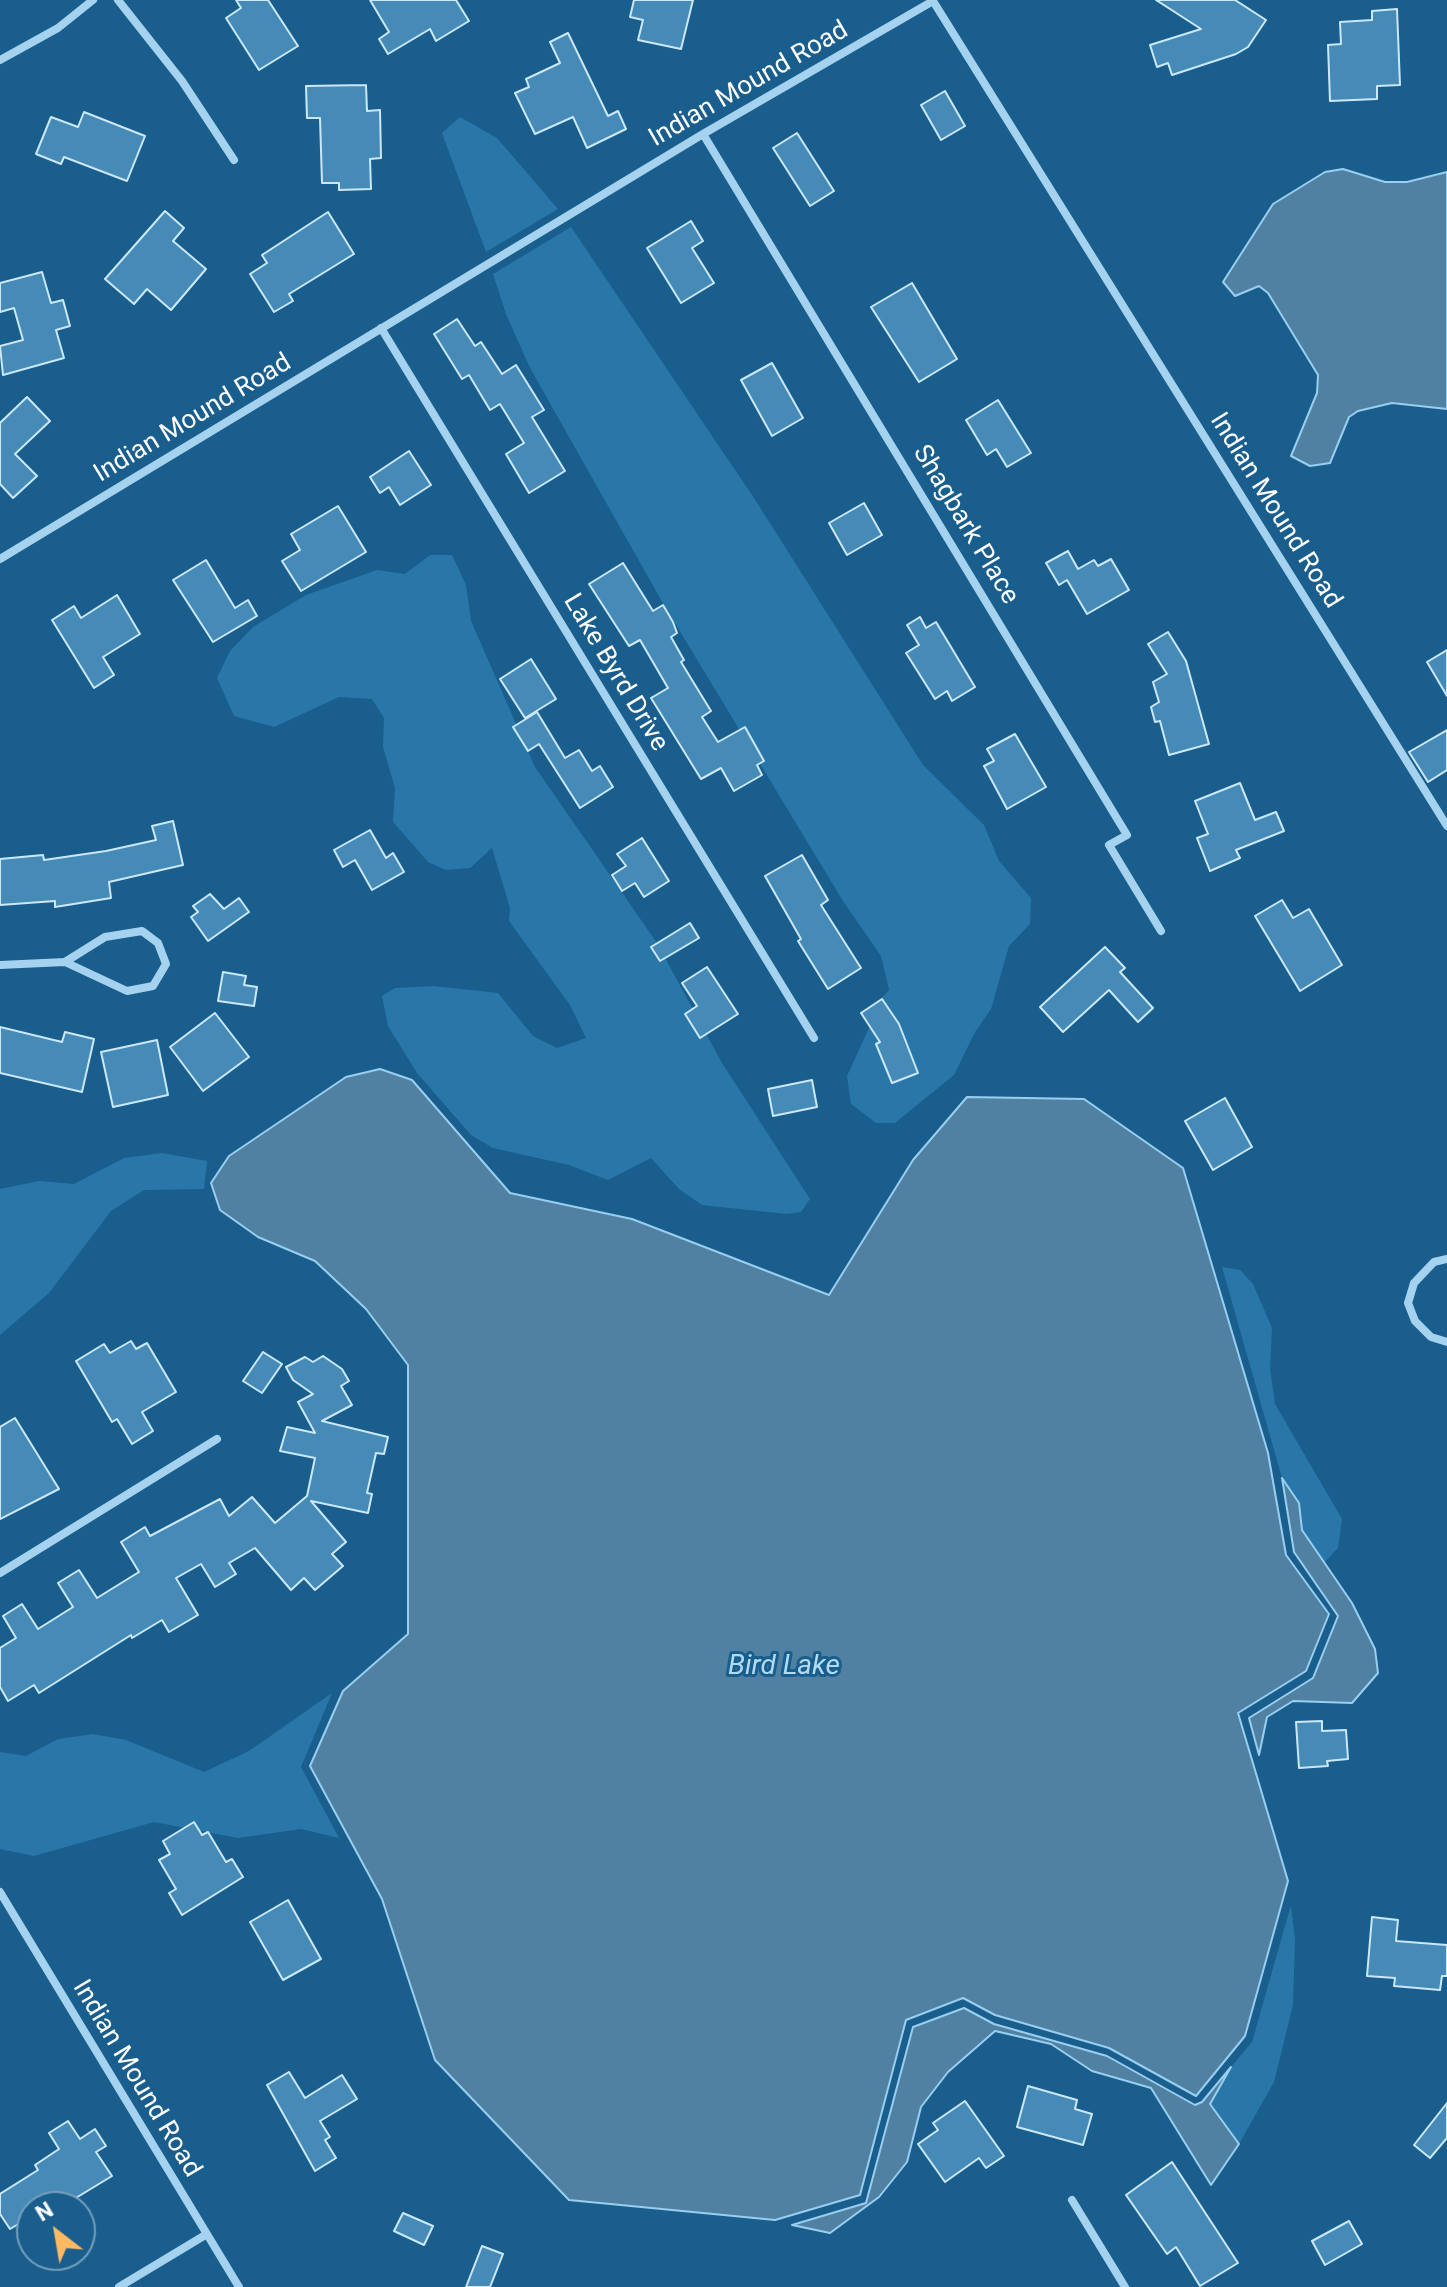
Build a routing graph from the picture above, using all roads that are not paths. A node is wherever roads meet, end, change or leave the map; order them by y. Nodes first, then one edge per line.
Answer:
1 (93, 0) edge
2 (118, 0) edge
3 (0, 60) edge
4 (703, 134) junction
5 (234, 160) dead end
6 (381, 328) junction
7 (0, 559) edge
8 (1447, 826) edge
9 (1161, 931) dead end
10 (65, 962) junction
11 (0, 965) edge
12 (814, 1038) dead end
13 (1447, 1259) edge
14 (1447, 1342) edge
15 (217, 1439) dead end
16 (0, 1573) edge
17 (0, 1892) edge
18 (1072, 2200) dead end
19 (207, 2234) junction
20 (119, 2287) edge
21 (239, 2287) edge
22 (1125, 2287) edge

1 - 3 street
2 - 5 street
4 - 6 street, Indian Mound Road
4 - 8 street, Indian Mound Road
4 - 9 street, Shagbark Place
6 - 7 street, Indian Mound Road
6 - 12 street, Lake Byrd Drive
10 - 10 street
10 - 11 street
13 - 14 street
15 - 16 street
17 - 19 street, Indian Mound Road
18 - 22 street
19 - 20 street
19 - 21 street, Indian Mound Road

